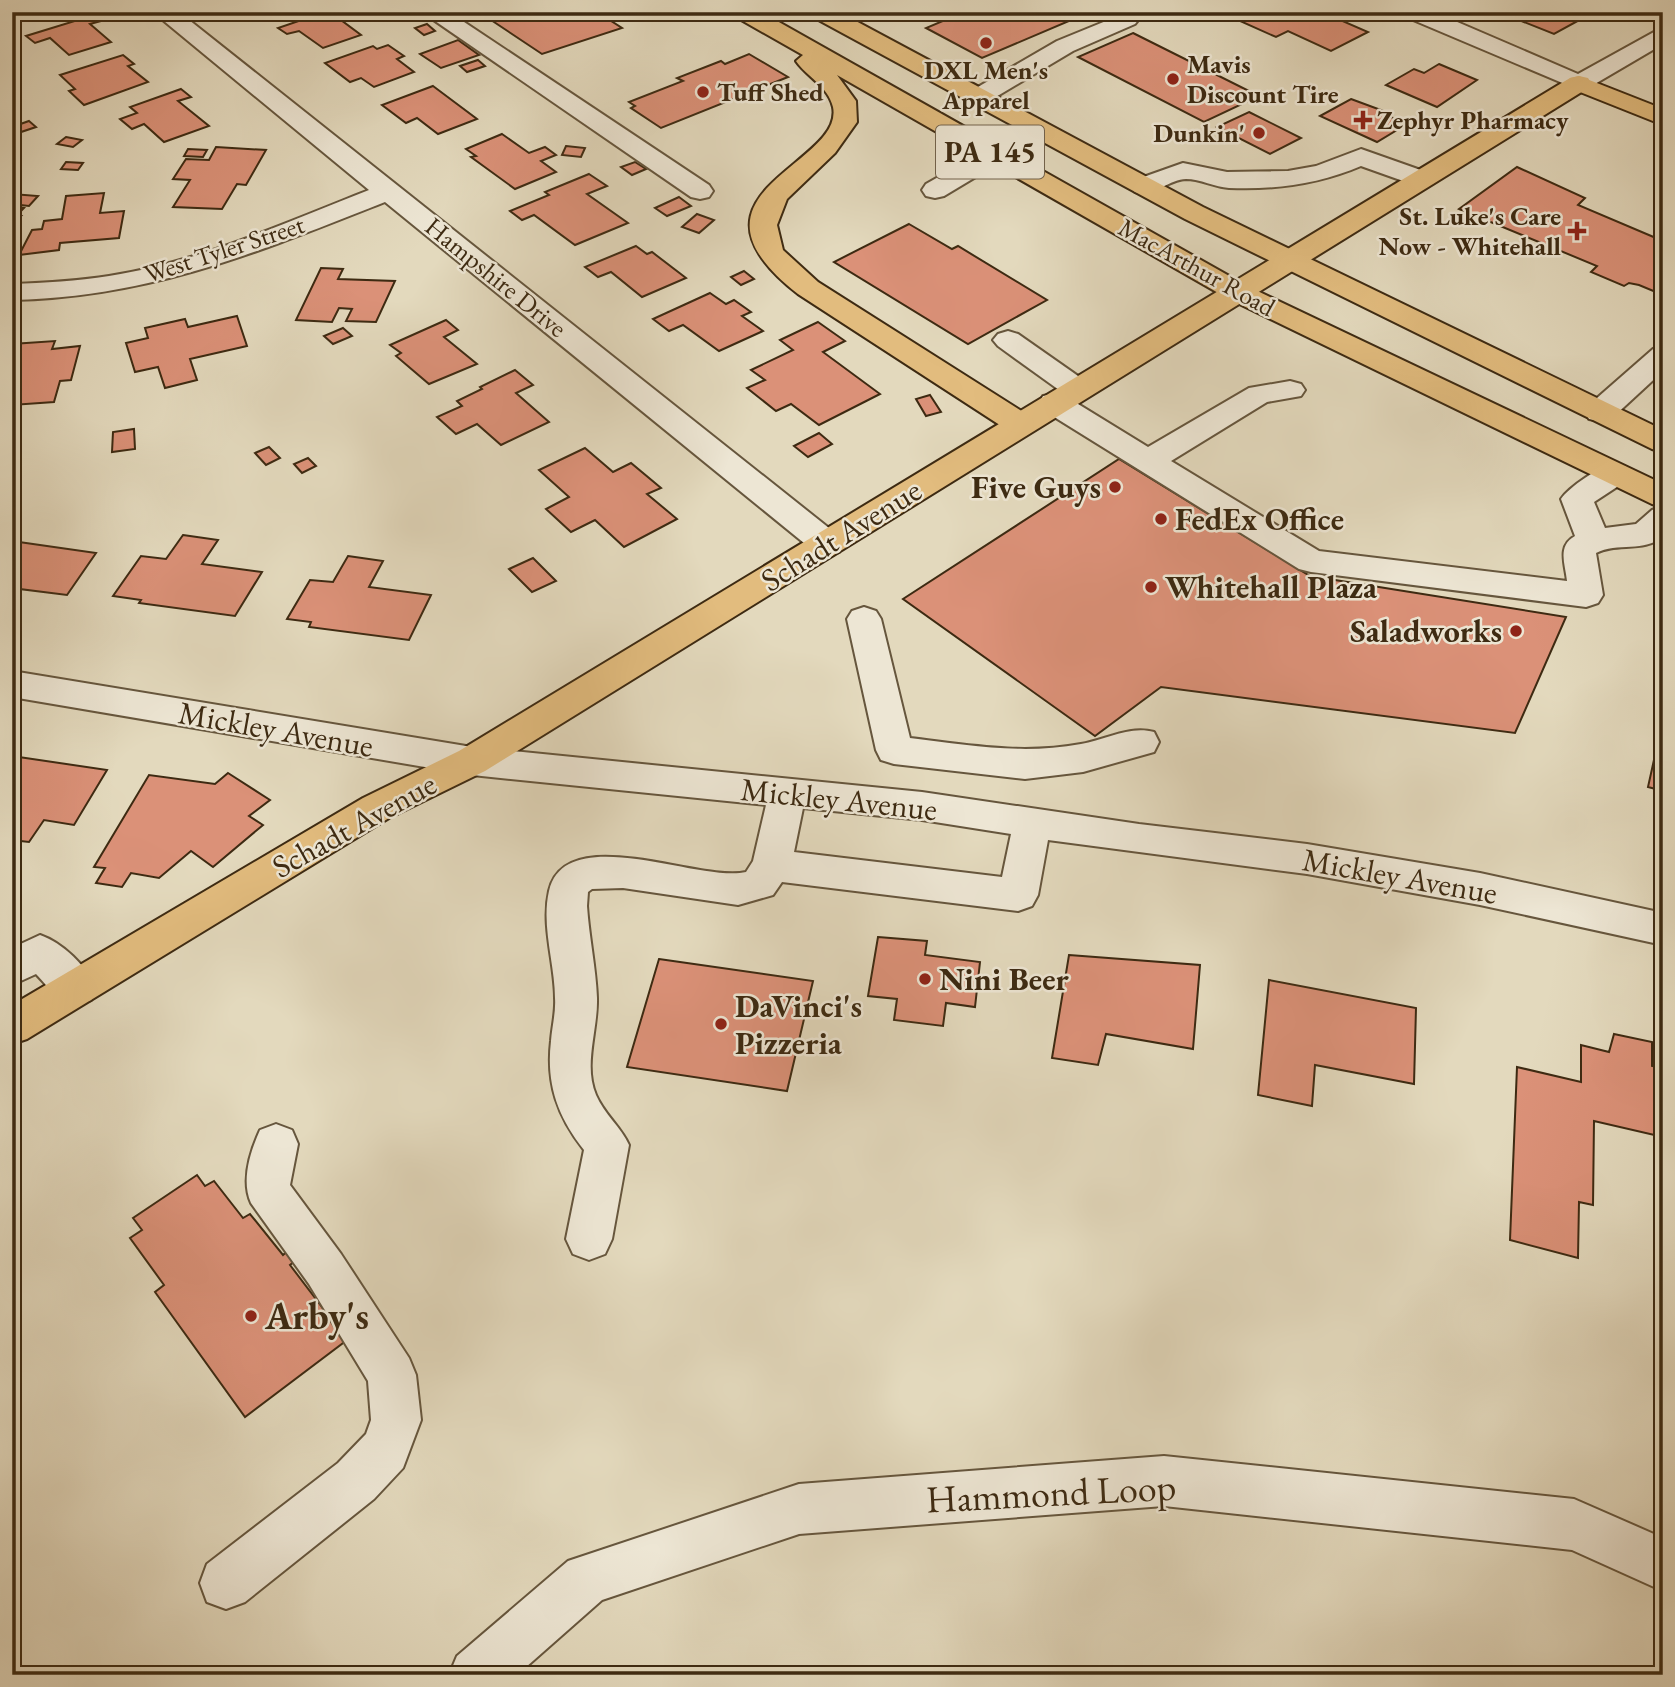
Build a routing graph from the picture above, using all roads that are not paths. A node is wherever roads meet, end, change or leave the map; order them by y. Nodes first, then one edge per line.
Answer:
1 (164, 12) edge
2 (433, 12) edge
3 (821, 12) edge
4 (1414, 12) edge
5 (755, 19) edge
6 (1128, 19) dead end
7 (1663, 34) edge
8 (1579, 83) junction
9 (980, 96) junction
10 (1663, 118) edge
11 (995, 155) junction
12 (1420, 180) junction
13 (1144, 186) junction
14 (935, 190) dead end
15 (390, 191) junction
16 (700, 191) dead end
17 (1287, 260) junction
18 (12, 292) edge
19 (1237, 292) junction
20 (1008, 340) dead end
21 (1663, 355) edge
22 (1290, 390) dead end
23 (1066, 396) junction
24 (1600, 412) junction
25 (1020, 424) junction
26 (1663, 442) edge
27 (1150, 460) junction
28 (1615, 474) junction
29 (1663, 498) edge
30 (1663, 517) edge
31 (1593, 540) junction
32 (827, 544) junction
33 (864, 619) dead end
34 (12, 684) edge
35 (1141, 742) dead end
36 (959, 756) junction
37 (472, 761) junction
38 (787, 792) junction
39 (947, 810) junction
40 (1032, 823) junction
41 (772, 865) junction
42 (1663, 929) edge
43 (12, 968) edge
44 (75, 988) junction
45 (12, 1026) edge
46 (276, 1144) dead end
47 (589, 1239) dead end
48 (1663, 1565) edge
49 (226, 1583) dead end
50 (475, 1675) edge

1 - 15 street, Hampshire Drive
2 - 16 street
3 - 9 main road, MacArthur Road / PA 145
4 - 8 street
5 - 11 main road, MacArthur Road / PA 145
5 - 25 main road
6 - 9 street
7 - 8 street, Schadt Avenue
8 - 10 main road
8 - 12 main road, Schadt Avenue
9 - 13 main road, MacArthur Road / PA 145
11 - 14 street
11 - 19 main road, MacArthur Road / PA 145
12 - 13 street
12 - 17 main road, Schadt Avenue
13 - 17 main road, MacArthur Road / PA 145
15 - 18 street, West Tyler Street
15 - 32 street, Hampshire Drive
17 - 19 main road, Schadt Avenue
17 - 24 main road, MacArthur Road / PA 145
19 - 23 main road, Schadt Avenue
19 - 28 main road, MacArthur Road / PA 145
20 - 23 street
21 - 24 street
22 - 27 street
23 - 25 main road, Schadt Avenue
23 - 27 street
24 - 26 main road, MacArthur Road / PA 145
25 - 32 main road, Schadt Avenue
27 - 31 street
28 - 29 main road, MacArthur Road / PA 145
28 - 31 street
30 - 31 street
32 - 37 main road, Schadt Avenue
33 - 36 street
34 - 37 street, Mickley Avenue
35 - 36 street
36 - 39 street
37 - 38 street, Mickley Avenue
37 - 44 main road, Schadt Avenue
38 - 39 street, Mickley Avenue
38 - 41 street
39 - 40 street, Mickley Avenue
40 - 41 street
40 - 42 street, Mickley Avenue
41 - 47 street
43 - 44 street
44 - 45 main road, Schadt Avenue
46 - 49 street
48 - 50 street, Hammond Loop

